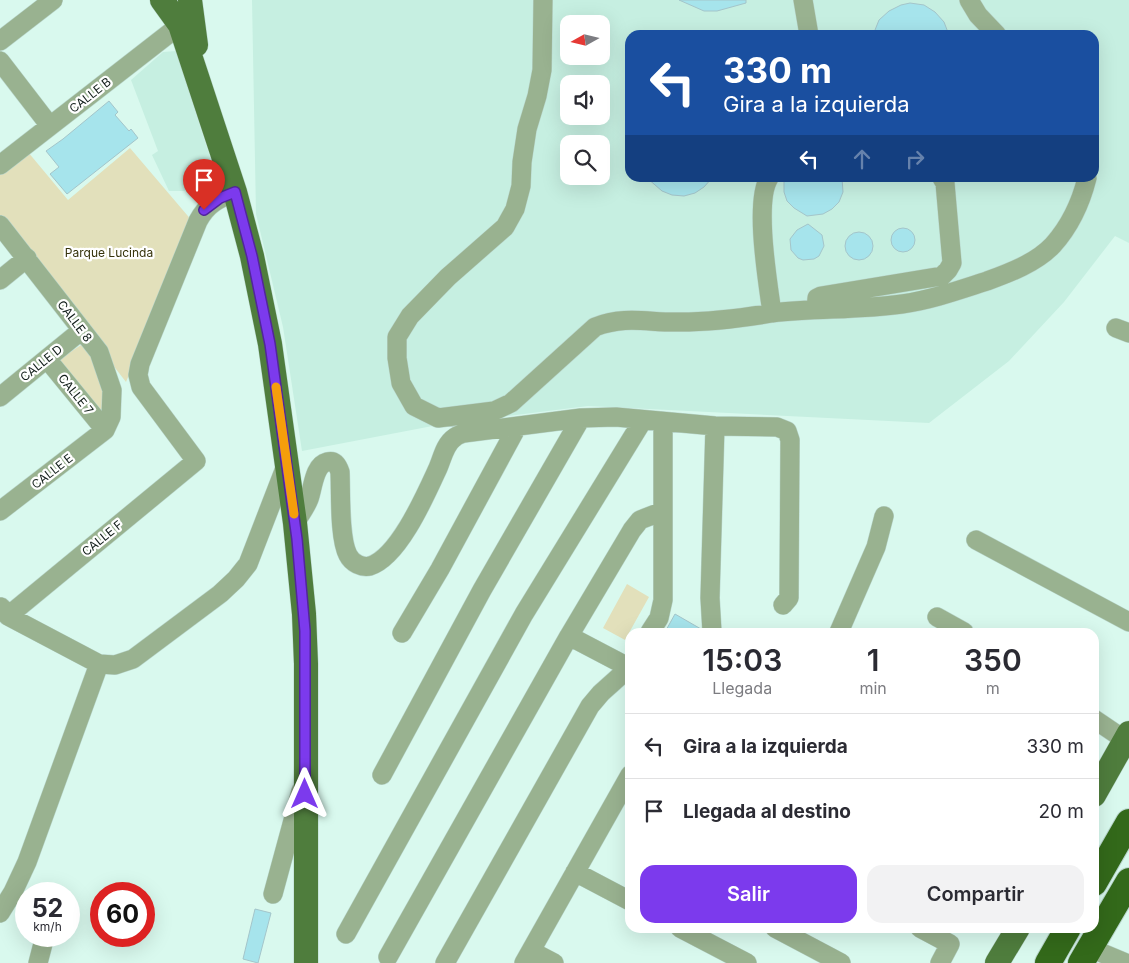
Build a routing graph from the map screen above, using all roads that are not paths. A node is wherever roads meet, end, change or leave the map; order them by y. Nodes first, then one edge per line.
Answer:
1 (53, 0) edge
2 (162, 0) edge
3 (190, 0) edge
4 (543, 0) edge
5 (803, 0) edge
6 (969, 0) edge
7 (180, 25) junction
8 (808, 30) edge
9 (992, 30) edge
10 (0, 41) edge
11 (0, 61) edge
12 (202, 89) junction
13 (50, 126) junction
14 (0, 165) edge
15 (767, 182) edge
16 (944, 182) edge
17 (1087, 182) edge
18 (235, 192) junction
19 (0, 225) edge
20 (27, 258) junction
21 (0, 280) edge
22 (816, 310) junction
23 (772, 313) junction
24 (82, 330) junction
25 (47, 358) junction
26 (0, 397) edge
27 (581, 418) junction
28 (642, 420) junction
29 (663, 422) junction
30 (715, 426) junction
31 (517, 427) junction
32 (105, 430) junction
33 (287, 464) junction
34 (0, 511) edge
35 (663, 511) junction
36 (884, 516) dead end
37 (295, 523) junction
38 (976, 540) dead end
39 (783, 605) dead end
40 (4, 611) edge
41 (937, 617) dead end
42 (1129, 622) edge
43 (653, 628) edge
44 (712, 628) edge
45 (841, 628) edge
46 (957, 628) edge
47 (402, 633) dead end
48 (569, 636) junction
49 (99, 664) junction
50 (625, 664) edge
51 (625, 671) edge
52 (1099, 722) edge
53 (1127, 737) edge
54 (306, 774) junction
55 (382, 774) dead end
56 (625, 784) edge
57 (1099, 786) edge
58 (1129, 822) edge
59 (575, 872) junction
60 (1099, 874) edge
61 (1129, 881) edge
62 (7, 889) edge
63 (273, 894) dead end
64 (625, 898) edge
65 (0, 913) edge
66 (1099, 932) edge
67 (690, 933) edge
68 (784, 933) edge
69 (929, 933) edge
70 (1015, 933) edge
71 (1065, 933) edge
72 (1098, 933) edge
73 (346, 934) dead end
74 (42, 947) edge
75 (1085, 956) edge
76 (388, 957) dead end
77 (527, 957) edge
78 (1125, 960) edge
79 (38, 963) edge
80 (306, 963) edge
81 (445, 963) edge
82 (554, 963) edge
83 (747, 963) edge
84 (841, 963) edge
85 (940, 963) edge
86 (997, 963) edge
87 (1048, 963) edge

1 - 10 street
2 - 7 main road
3 - 12 main road
4 - 23 street
5 - 8 street
6 - 9 street
7 - 12 main road
7 - 13 street, CALLE B
11 - 13 street
12 - 18 main road
13 - 14 street, CALLE B
15 - 23 street
16 - 22 street
17 - 22 street
18 - 33 main road
18 - 40 street, CALLE F
19 - 20 street, CALLE 8
20 - 21 street
20 - 24 street, CALLE 8
22 - 23 street
24 - 25 street, CALLE D
24 - 32 street, CALLE 8
25 - 26 street, CALLE D
25 - 32 street, CALLE 7
27 - 28 street
27 - 31 street
27 - 55 street
28 - 29 street
28 - 73 street
29 - 30 street
29 - 35 street
30 - 39 street
30 - 44 street
31 - 37 street
31 - 47 street
32 - 34 street, CALLE E
33 - 37 main road
33 - 49 street
35 - 43 street
35 - 48 street
36 - 45 street
37 - 54 main road
38 - 42 street
40 - 49 street
41 - 46 street
48 - 50 street
48 - 76 street
49 - 62 street
51 - 81 street
52 - 53 street
53 - 57 main road
54 - 63 street
54 - 80 main road
56 - 59 street
58 - 60 highway
59 - 64 street
59 - 77 street
61 - 66 highway
62 - 65 street
67 - 83 street
68 - 84 street
69 - 85 street
70 - 86 main road
71 - 87 highway
72 - 75 highway
74 - 79 street
75 - 78 street
77 - 82 street

